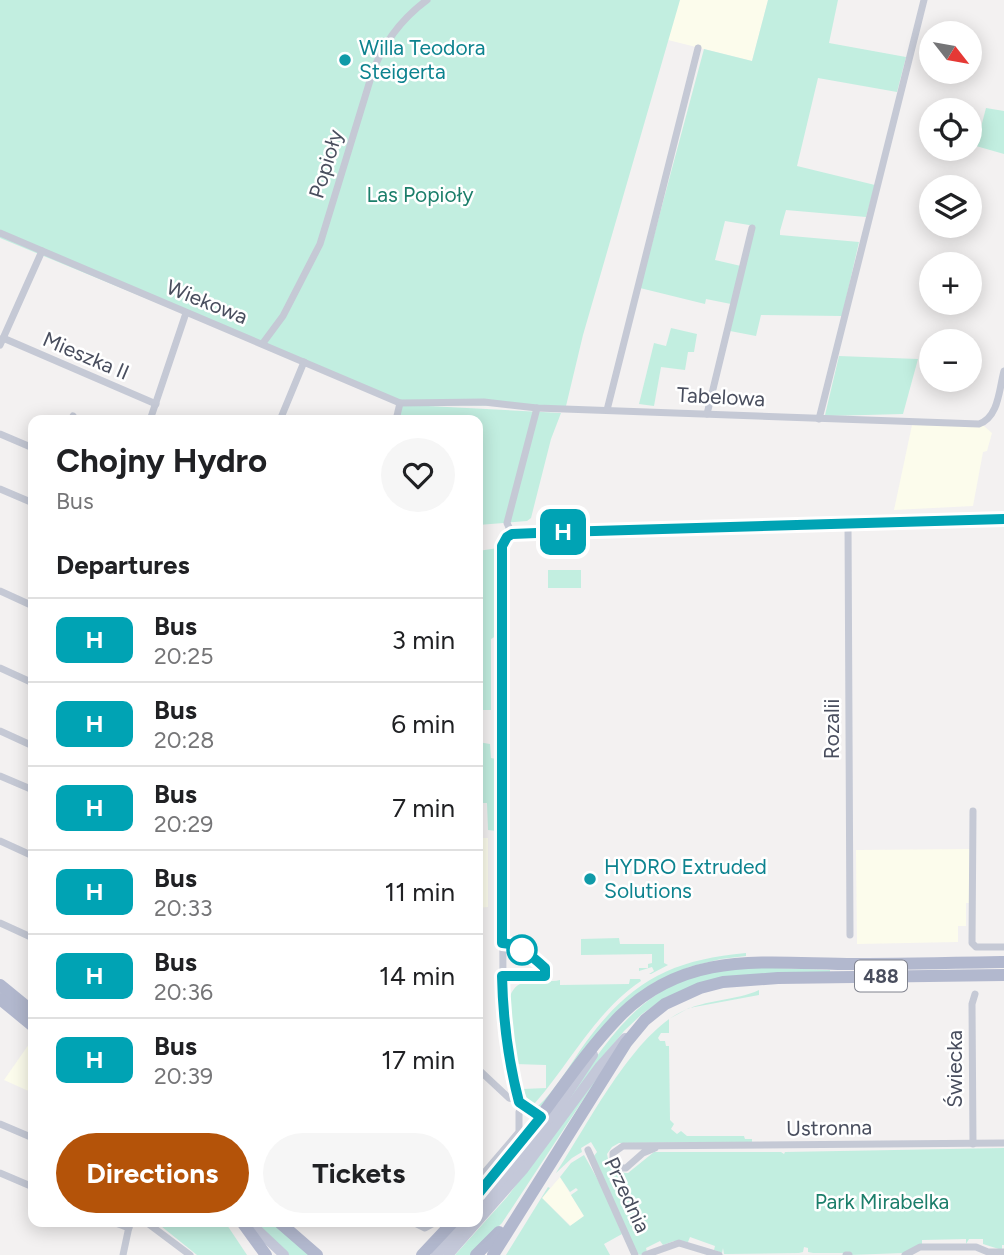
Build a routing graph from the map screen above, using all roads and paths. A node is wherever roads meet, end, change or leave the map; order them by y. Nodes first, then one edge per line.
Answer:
1 (427, 0) edge
2 (924, 0) edge
3 (698, 48) dead end
4 (752, 228) dead end
5 (0, 233) edge
6 (42, 251) junction
7 (186, 313) junction
8 (1, 342) edge
9 (263, 343) junction
10 (304, 362) junction
11 (1004, 371) edge
12 (400, 403) junction
13 (156, 404) junction
14 (537, 408) junction
15 (607, 410) junction
16 (707, 414) junction
17 (152, 415) edge
18 (282, 415) edge
19 (397, 415) edge
20 (819, 419) junction
21 (0, 434) edge
22 (28, 446) edge
23 (0, 489) edge
24 (28, 499) edge
25 (1004, 519) edge
26 (848, 523) junction
27 (512, 534) junction
28 (0, 591) edge
29 (28, 604) edge
30 (0, 668) edge
31 (28, 680) edge
32 (0, 731) edge
33 (28, 744) edge
34 (0, 776) edge
35 (28, 788) edge
36 (973, 811) dead end
37 (0, 841) edge
38 (28, 854) edge
39 (0, 923) edge
40 (850, 935) dead end
41 (28, 936) edge
42 (1004, 947) edge
43 (1004, 962) edge
44 (1004, 975) edge
45 (0, 985) edge
46 (975, 994) dead end
47 (0, 999) edge
48 (28, 1008) edge
49 (645, 1020) junction
50 (28, 1022) edge
51 (607, 1031) junction
52 (483, 1074) edge
53 (521, 1103) junction
54 (541, 1117) junction
55 (0, 1124) edge
56 (28, 1136) edge
57 (1004, 1143) edge
58 (973, 1144) junction
59 (655, 1148) junction
60 (588, 1150) dead end
61 (0, 1173) edge
62 (483, 1174) edge
63 (28, 1185) edge
64 (483, 1188) edge
65 (530, 1194) junction
66 (483, 1203) edge
67 (483, 1215) edge
68 (129, 1227) edge
69 (153, 1227) edge
70 (246, 1227) edge
71 (253, 1227) edge
72 (285, 1227) edge
73 (448, 1227) edge
74 (462, 1227) edge
75 (473, 1227) edge
76 (1004, 1252) edge
77 (123, 1255) edge
78 (190, 1255) edge
79 (266, 1255) edge
80 (284, 1255) edge
81 (317, 1255) edge
82 (422, 1255) edge
83 (436, 1255) edge
84 (448, 1255) edge
85 (477, 1255) edge
86 (493, 1255) edge
87 (635, 1255) edge
88 (645, 1255) edge
89 (719, 1255) edge
90 (909, 1255) edge

1 - 9 street, Popioły
2 - 20 street
3 - 15 street
4 - 16 street
5 - 6 street, Wiekowa
6 - 7 street, Wiekowa
6 - 8 street
7 - 9 street, Wiekowa
7 - 13 street
8 - 13 street, Mieszka II
9 - 10 street, Wiekowa
10 - 12 street, Wiekowa
10 - 18 street
11 - 20 street, Tabelowa
12 - 14 street, Tabelowa
12 - 19 street
13 - 17 street
14 - 15 street, Tabelowa
14 - 27 street
15 - 16 street, Tabelowa
16 - 20 street, Tabelowa
21 - 22 street
23 - 24 street
25 - 26 street
26 - 27 street
26 - 40 street, Rozalii
27 - 53 street
28 - 29 street
30 - 31 street
32 - 33 street
34 - 35 street
36 - 42 street
37 - 38 street
39 - 41 street
43 - 51 main road, 488
44 - 49 main road, 488
45 - 48 main road
46 - 58 street, Świecka
47 - 50 main road
49 - 65 main road, 488
49 - 67 main road
51 - 54 main road, 488
51 - 66 main road
52 - 53 street
53 - 54 street
53 - 62 street
54 - 64 main road, 488
55 - 56 street
57 - 58 street, Ustronna
58 - 59 street, Ustronna
59 - 59 street, Ustronna
60 - 87 street, Przednia
61 - 63 street
65 - 85 main road
65 - 86 main road, 488
68 - 77 street
69 - 78 street
70 - 79 main road
71 - 80 main road
72 - 81 main road
73 - 82 main road
74 - 83 main road
75 - 84 main road
76 - 90 street
88 - 89 street

